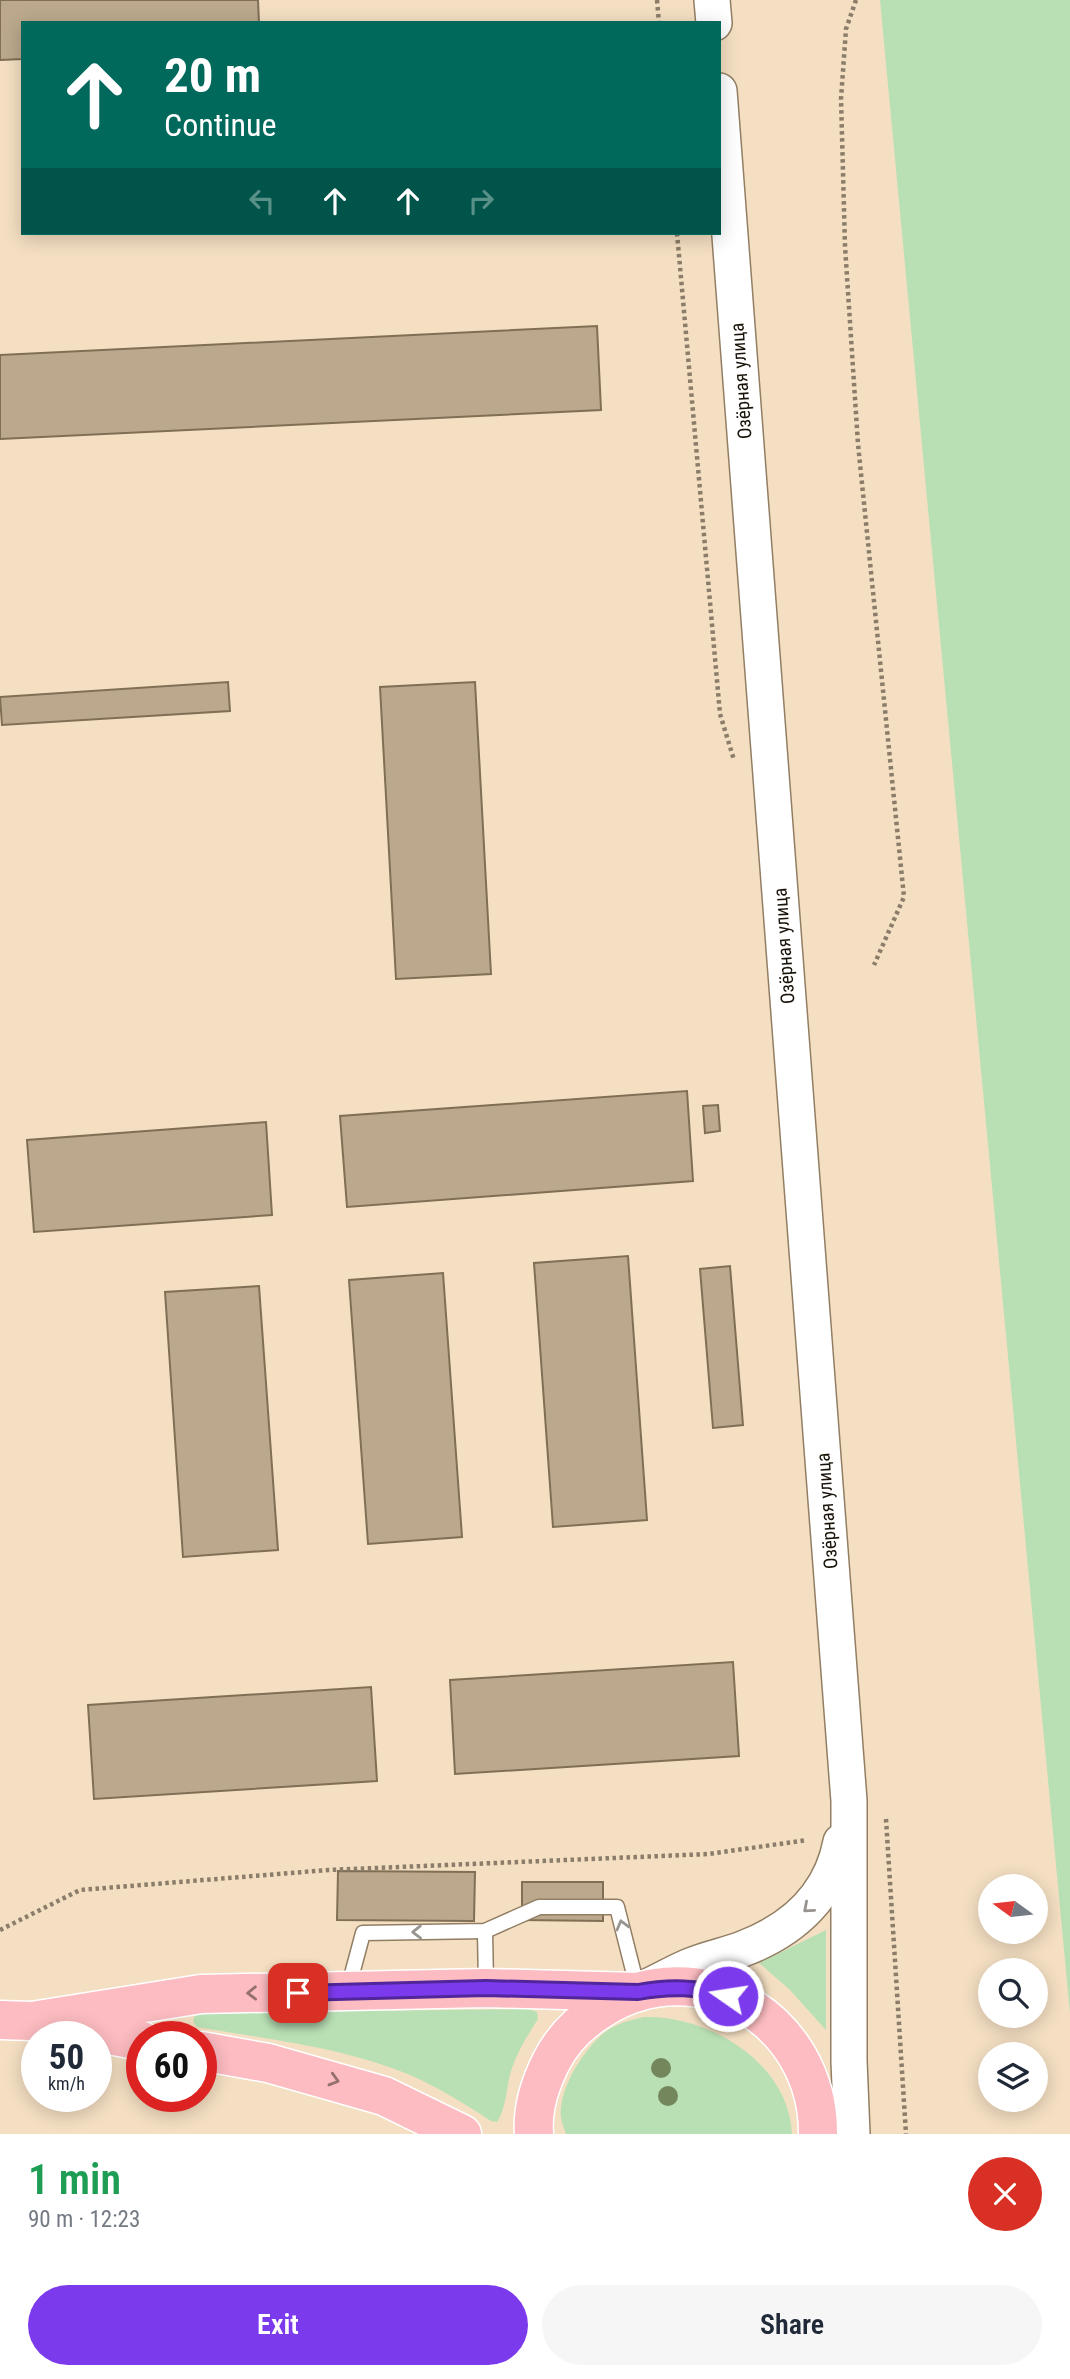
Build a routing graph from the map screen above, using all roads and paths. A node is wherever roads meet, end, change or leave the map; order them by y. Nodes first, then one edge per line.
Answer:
1 (657, 0) edge
2 (712, 0) edge
3 (856, 0) edge
4 (659, 21) edge
5 (714, 21) edge
6 (721, 117) edge
7 (677, 235) edge
8 (735, 762) dead end
9 (874, 965) dead end
10 (849, 1801) junction
11 (808, 1840) dead end
12 (0, 1930) edge
13 (485, 1931) junction
14 (486, 1988) junction
15 (347, 1992) junction
16 (638, 1992) junction
17 (16, 2021) edge
18 (126, 2038) edge
19 (217, 2054) edge
20 (849, 2061) junction
21 (815, 2094) junction
22 (462, 2134) edge
23 (534, 2134) edge
24 (818, 2134) edge
25 (852, 2134) edge
26 (906, 2134) edge

1 - 4 path
2 - 5 street
3 - 9 path
6 - 10 street, Озёрная улица
7 - 8 path
10 -> 16 street
10 - 20 street
10 - 26 path
11 - 12 path
13 - 14 lane
13 -> 15 lane
16 -> 13 lane
14 - 15 main road
14 - 16 main road
15 -> 17 main road
16 - 21 main road
16 - 23 main road
17 - 18 main road
19 -> 22 main road
20 - 21 street
20 - 25 street
21 - 24 main road

